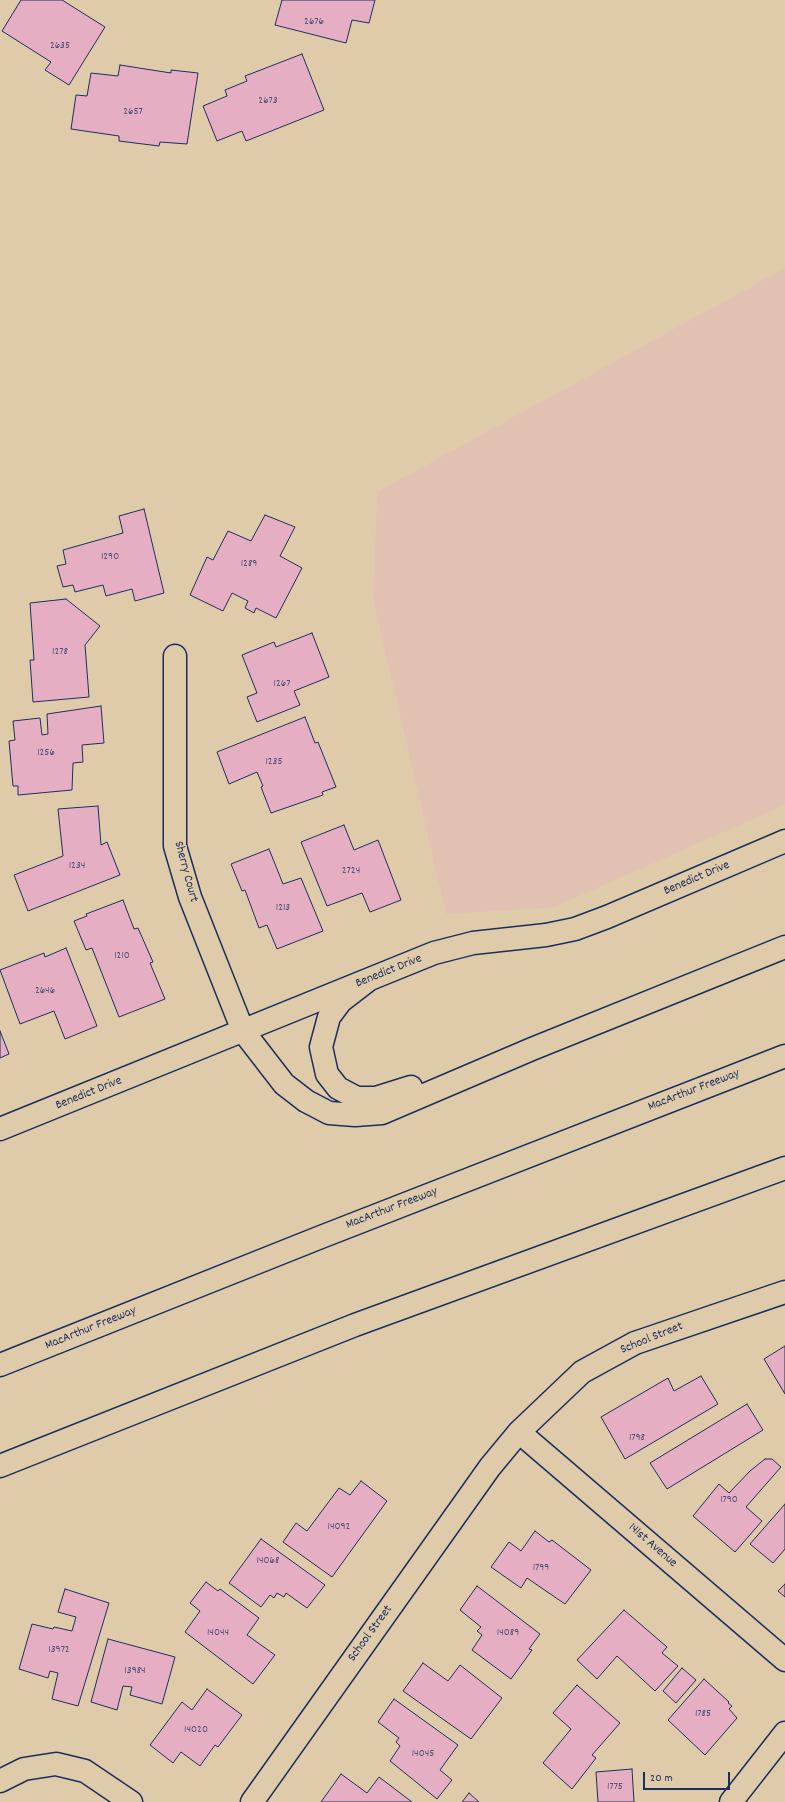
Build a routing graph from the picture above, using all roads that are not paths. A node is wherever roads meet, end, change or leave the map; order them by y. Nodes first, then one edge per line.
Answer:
1 (175, 656) dead end
2 (785, 841) edge
3 (785, 947) edge
4 (367, 981) junction
5 (243, 1031) junction
6 (532, 1050) junction
7 (785, 1056) edge
8 (0, 1130) edge
9 (785, 1168) edge
10 (785, 1292) edge
11 (0, 1365) edge
12 (519, 1432) junction
13 (0, 1466) edge
14 (785, 1660) edge
15 (785, 1733) edge
16 (0, 1781) edge
17 (131, 1802) edge
18 (252, 1802) edge
19 (731, 1802) edge

1 - 5 main road, Sherry Court
2 - 4 main road, Benedict Drive
3 - 6 main road
4 - 5 main road, Benedict Drive
4 - 6 main road
5 - 6 main road, Sherry Court
5 - 8 main road, Benedict Drive
7 - 11 main road, MacArthur Freeway
9 - 13 main road
10 - 12 main road, School Street
12 - 14 main road, 141st Avenue
12 - 18 main road, School Street
15 - 19 main road
16 - 17 main road

